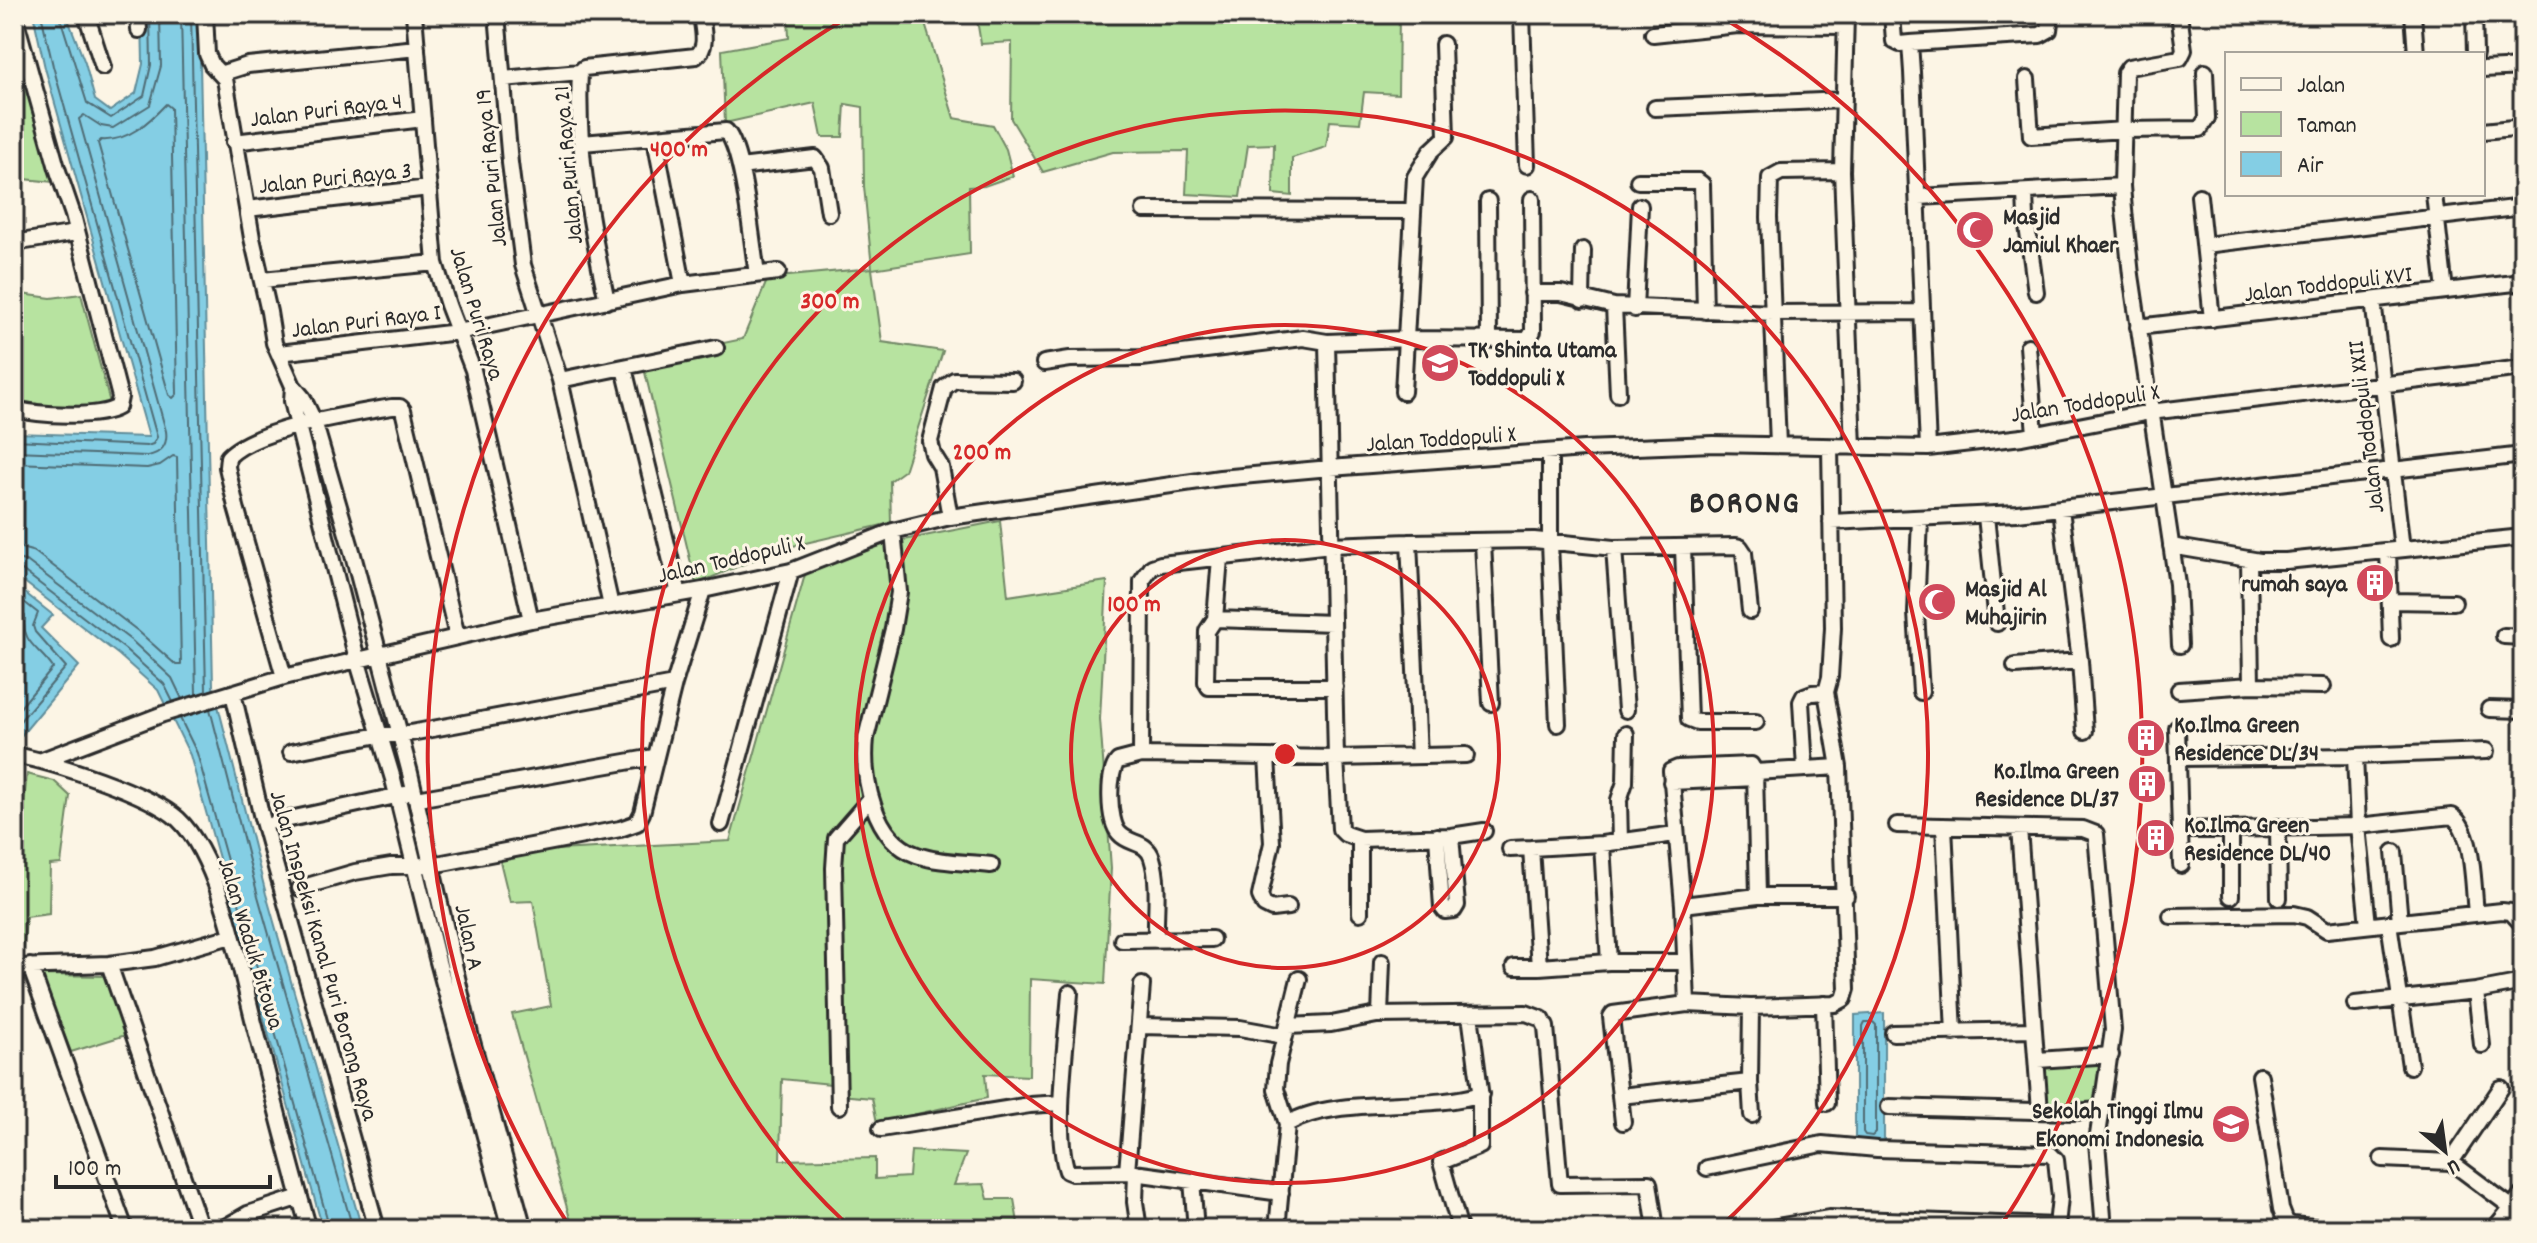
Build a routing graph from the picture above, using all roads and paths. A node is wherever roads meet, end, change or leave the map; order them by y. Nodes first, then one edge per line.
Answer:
1 (14, 14) edge
2 (86, 14) edge
3 (138, 14) edge
4 (205, 14) edge
5 (414, 14) edge
6 (497, 14) edge
7 (701, 14) edge
8 (1522, 14) edge
9 (1892, 14) edge
10 (2051, 14) edge
11 (2179, 14) edge
12 (2413, 14) edge
13 (2474, 14) edge
14 (1738, 20) edge
15 (1846, 20) edge
16 (139, 30) dead end
17 (1653, 34) dead end
18 (1910, 43) junction
19 (1443, 44) dead end
20 (417, 48) junction
21 (2416, 52) edge
22 (2475, 52) edge
23 (103, 67) dead end
24 (2523, 67) edge
25 (2485, 69) edge
26 (580, 72) junction
27 (2205, 72) dead end
28 (223, 73) junction
29 (503, 79) junction
30 (2027, 79) dead end
31 (1844, 100) junction
32 (1655, 108) dead end
33 (423, 119) junction
34 (2523, 127) edge
35 (2124, 130) junction
36 (2485, 131) edge
37 (655, 139) junction
38 (234, 142) junction
39 (582, 143) junction
40 (1527, 165) dead end
41 (740, 167) junction
42 (1842, 171) junction
43 (1638, 181) dead end
44 (2122, 186) junction
45 (429, 188) junction
46 (2025, 193) junction
47 (2199, 196) dead end
48 (2434, 196) edge
49 (1919, 197) junction
50 (1532, 199) dead end
51 (1488, 201) dead end
52 (1640, 206) dead end
53 (2523, 207) edge
54 (247, 209) junction
55 (1144, 210) dead end
56 (1411, 211) junction
57 (829, 213) dead end
58 (2437, 216) junction
59 (76, 233) junction
60 (14, 243) edge
61 (2205, 245) junction
62 (1583, 250) dead end
63 (435, 263) junction
64 (778, 272) dead end
65 (757, 274) junction
66 (262, 280) junction
67 (2523, 282) edge
68 (683, 284) junction
69 (2445, 291) junction
70 (2036, 292) dead end
71 (1532, 293) junction
72 (1582, 300) junction
73 (2373, 300) junction
74 (607, 301) junction
75 (1614, 306) junction
76 (1635, 309) junction
77 (1705, 311) junction
78 (1849, 312) junction
79 (1921, 312) junction
80 (1773, 313) junction
81 (538, 316) junction
82 (2212, 319) junction
83 (2138, 327) junction
84 (458, 332) junction
85 (1406, 339) junction
86 (1489, 340) junction
87 (1327, 342) junction
88 (2028, 346) dead end
89 (716, 348) dead end
90 (279, 353) junction
91 (1044, 363) dead end
92 (624, 368) junction
93 (2523, 368) edge
94 (560, 380) junction
95 (1013, 381) dead end
96 (2382, 384) junction
97 (293, 386) junction
98 (1403, 392) dead end
99 (1618, 394) dead end
100 (14, 409) edge
101 (2150, 412) junction
102 (314, 421) junction
103 (298, 426) junction
104 (2035, 434) junction
105 (1778, 445) junction
106 (1830, 447) junction
107 (1853, 447) junction
108 (1928, 448) junction
109 (1550, 452) junction
110 (2523, 455) edge
111 (1330, 468) junction
112 (2392, 469) junction
113 (2162, 498) junction
114 (2061, 509) junction
115 (1986, 516) junction
116 (950, 517) junction
117 (1920, 519) junction
118 (1831, 522) junction
119 (893, 531) junction
120 (2523, 537) edge
121 (1409, 542) junction
122 (1483, 542) junction
123 (1550, 543) junction
124 (1331, 545) junction
125 (2171, 546) junction
126 (1683, 547) junction
127 (1614, 548) junction
128 (2395, 550) junction
129 (1220, 558) junction
130 (2249, 559) junction
131 (791, 571) junction
132 (703, 590) junction
133 (679, 594) junction
134 (2390, 601) junction
135 (2454, 602) dead end
136 (611, 606) junction
137 (1750, 611) dead end
138 (1215, 619) junction
139 (531, 620) junction
140 (1333, 623) junction
141 (1997, 623) dead end
142 (372, 630) junction
143 (352, 636) junction
144 (457, 636) junction
145 (2504, 636) dead end
146 (2523, 637) edge
147 (2391, 639) dead end
148 (2180, 645) dead end
149 (378, 654) junction
150 (357, 659) junction
151 (2080, 661) junction
152 (2015, 666) dead end
153 (284, 677) junction
154 (674, 684) junction
155 (2251, 685) junction
156 (2323, 686) dead end
157 (1335, 687) junction
158 (2179, 690) dead end
159 (1826, 692) junction
160 (1921, 692) dead end
161 (230, 694) junction
162 (1491, 703) dead end
163 (2489, 709) dead end
164 (1626, 710) dead end
165 (2523, 710) edge
166 (1756, 722) dead end
167 (1558, 724) dead end
168 (2177, 728) dead end
169 (2085, 731) dead end
170 (1626, 734) dead end
171 (379, 735) junction
172 (400, 735) junction
173 (2486, 751) dead end
174 (291, 752) dead end
175 (14, 755) edge
176 (1141, 755) junction
177 (1466, 755) dead end
178 (1419, 756) junction
179 (2355, 756) junction
180 (654, 757) junction
181 (1267, 757) junction
182 (1336, 758) junction
183 (2179, 758) junction
184 (42, 760) junction
185 (1839, 767) junction
186 (1805, 769) junction
187 (1755, 775) junction
188 (397, 796) junction
189 (416, 796) junction
190 (870, 799) junction
191 (276, 822) dead end
192 (721, 824) dead end
193 (1897, 825) dead end
194 (1944, 826) junction
195 (2358, 826) junction
196 (2278, 827) junction
197 (2019, 828) junction
198 (2231, 829) junction
199 (2181, 830) junction
200 (1484, 831) dead end
201 (1675, 834) junction
202 (1360, 839) junction
203 (1620, 842) junction
204 (1602, 844) junction
205 (1531, 848) junction
206 (1510, 849) dead end
207 (2394, 852) dead end
208 (415, 865) junction
209 (432, 865) junction
210 (991, 865) dead end
211 (2181, 865) dead end
212 (300, 888) dead end
213 (1758, 896) junction
214 (1846, 896) junction
215 (2231, 896) dead end
216 (2279, 898) dead end
217 (1683, 905) junction
218 (1288, 907) dead end
219 (1360, 913) dead end
220 (2476, 913) junction
221 (2171, 916) dead end
222 (2395, 923) junction
223 (2368, 925) junction
224 (2523, 925) edge
225 (231, 936) junction
226 (1212, 939) dead end
227 (1122, 940) dead end
228 (1156, 940) junction
229 (1382, 962) dead end
230 (1609, 962) junction
231 (1683, 962) junction
232 (109, 964) junction
233 (2523, 964) edge
234 (1514, 967) dead end
235 (1539, 967) junction
236 (1299, 979) dead end
237 (2522, 982) edge
238 (1142, 985) dead end
239 (2476, 991) junction
240 (1070, 993) dead end
241 (2399, 999) junction
242 (1687, 1004) junction
243 (1824, 1004) junction
244 (2355, 1004) dead end
245 (1751, 1007) junction
246 (1380, 1015) junction
247 (1470, 1015) junction
248 (1139, 1026) junction
249 (2033, 1030) junction
250 (1286, 1031) junction
251 (1893, 1033) dead end
252 (1954, 1033) junction
253 (464, 1036) junction
254 (2482, 1045) dead end
255 (2111, 1055) junction
256 (2038, 1060) junction
257 (2410, 1066) dead end
258 (2260, 1076) dead end
259 (1750, 1082) junction
260 (2501, 1088) dead end
261 (1481, 1094) junction
262 (1620, 1096) junction
263 (1061, 1103) junction
264 (1827, 1103) dead end
265 (839, 1106) dead end
266 (1889, 1107) dead end
267 (2101, 1110) junction
268 (2040, 1111) junction
269 (1752, 1115) dead end
270 (1623, 1122) dead end
271 (1287, 1124) junction
272 (881, 1129) dead end
273 (2382, 1159) dead end
274 (2451, 1162) junction
275 (1707, 1168) dead end
276 (1132, 1172) junction
277 (1192, 1181) junction
278 (1281, 1193) junction
279 (300, 1197) junction
280 (2518, 1203) edge
281 (1829, 1224) edge
282 (2059, 1227) edge
283 (2290, 1227) edge
284 (125, 1229) edge
285 (201, 1229) edge
286 (222, 1229) edge
287 (309, 1229) edge
288 (377, 1229) edge
289 (510, 1229) edge
290 (524, 1229) edge
291 (1139, 1229) edge
292 (1196, 1229) edge
293 (1277, 1229) edge
294 (1460, 1229) edge
295 (1656, 1229) edge
296 (1766, 1229) edge
297 (2104, 1229) edge
298 (2335, 1229) edge
299 (2498, 1229) edge

1 - 59 street
2 - 23 street
3 - 16 street
4 - 28 street
5 - 20 street, Jalan Puri Raya
6 - 29 street, Jalan Puri Raya 19
7 - 26 street
8 - 40 street
9 - 18 street
10 - 18 street
11 - 35 street
12 - 21 street
13 - 22 street
14 - 15 street
14 - 17 street
15 - 31 street
18 - 49 street
19 - 56 street
20 - 28 street
20 - 33 street, Jalan Puri Raya
24 - 25 street
26 - 29 street
26 - 39 street, Jalan Puri Raya 21
27 - 35 street
28 - 38 street
29 - 81 street, Jalan Puri Raya 19
30 - 35 street
31 - 32 street
31 - 42 street
33 - 38 street, Jalan Puri Raya 4
33 - 45 street, Jalan Puri Raya
34 - 36 street
35 - 44 street
37 - 39 street
37 - 41 street
37 - 68 street
38 - 54 street
39 - 74 street, Jalan Puri Raya 21
41 - 57 street
41 - 65 street
42 - 78 street
42 - 80 street
43 - 77 street
44 - 46 street
44 - 83 street
45 - 54 street, Jalan Puri Raya 3
45 - 63 street, Jalan Puri Raya
46 - 49 street
46 - 70 street
47 - 61 street
48 - 58 street
49 - 79 street
50 - 71 street
51 - 86 street
52 - 76 street
53 - 58 street
54 - 66 street
55 - 56 street
56 - 85 street
58 - 61 street
58 - 69 street
59 - 60 street
59 - 100 street
61 - 82 street
62 - 72 street
63 - 66 street
63 - 84 street, Jalan Puri Raya
64 - 65 street, Jalan Puri Raya I
65 - 68 street, Jalan Puri Raya I
66 - 90 street
67 - 69 street, Jalan Toddopuli XVI
68 - 74 street, Jalan Puri Raya I
69 - 73 street, Jalan Toddopuli XVI
71 - 72 street
71 - 86 street
72 - 75 street
73 - 82 street, Jalan Toddopuli XVI
73 - 96 street, Jalan Toddopuli XXII
74 - 81 street, Jalan Puri Raya I
75 - 76 street
75 - 99 street
76 - 77 street
77 - 80 street
78 - 79 street
78 - 80 street
78 - 107 street
79 - 108 street
80 - 105 street
81 - 84 street, Jalan Puri Raya I
81 - 94 street, Jalan Puri Raya 19
82 - 83 street, Jalan Toddopuli XVI
83 - 101 street
84 - 90 street, Jalan Puri Raya I
84 - 139 street, Jalan Puri Raya
85 - 86 street
85 - 87 street
85 - 98 street
87 - 91 street
87 - 111 street
88 - 104 street
89 - 92 street
90 - 97 street
92 - 94 street
92 - 133 street
93 - 96 street, Jalan Toddopuli X
94 - 136 street, Jalan Puri Raya 19
95 - 116 street
96 - 101 street, Jalan Toddopuli X
96 - 112 street, Jalan Toddopuli XXII
97 - 102 street, Jalan A
97 - 103 street, Jalan A
101 - 104 street, Jalan Toddopuli X
101 - 113 street
102 - 103 street
102 - 142 street, Jalan A
102 - 144 street
103 - 143 street, Jalan A
103 - 153 street
104 - 108 street, Jalan Toddopuli X
105 - 106 street, Jalan Toddopuli X
105 - 109 street, Jalan Toddopuli X
106 - 107 street, Jalan Toddopuli X
106 - 118 street
107 - 108 street, Jalan Toddopuli X
109 - 111 street, Jalan Toddopuli X
109 - 123 street
110 - 112 street
111 - 116 street, Jalan Toddopuli X
111 - 124 street
112 - 113 street
112 - 128 street, Jalan Toddopuli XXII
113 - 114 street
113 - 125 street
114 - 115 street
114 - 151 street
115 - 117 street
115 - 141 street
116 - 119 street, Jalan Toddopuli X
117 - 118 street
117 - 160 street
118 - 159 street
119 - 131 street, Jalan Toddopuli X
119 - 190 street
120 - 128 street
121 - 122 street
121 - 124 street
121 - 178 street
122 - 123 street
122 - 162 street
123 - 127 street
123 - 167 street
124 - 129 street
124 - 140 street
125 - 130 street
125 - 148 street
126 - 127 street
126 - 137 street
126 - 166 street
127 - 164 street
128 - 130 street
128 - 134 street, Jalan Toddopuli XXII
129 - 138 street
129 - 176 street
130 - 155 street
131 - 132 street, Jalan Toddopuli X
131 - 192 street
132 - 133 street, Jalan Toddopuli X
132 - 154 street
133 - 136 street, Jalan Toddopuli X
134 - 135 street
134 - 147 street, Jalan Toddopuli XXII
136 - 139 street, Jalan Toddopuli X
138 - 140 street
138 - 157 street
139 - 144 street, Jalan Toddopuli X
140 - 157 street
142 - 143 street
142 - 149 street, Jalan A
143 - 150 street, Jalan A
144 - 149 street, Jalan Toddopuli X
145 - 146 street
149 - 150 street, Jalan Toddopuli X
149 - 172 street, Jalan A
150 - 153 street, Jalan Toddopuli X
150 - 171 street, Jalan A
151 - 152 street
151 - 169 street
153 - 161 street, Jalan Toddopuli X
154 - 172 street
154 - 180 street
155 - 156 street
155 - 158 street
157 - 182 street
159 - 185 street
159 - 186 street
161 - 184 street, Jalan Toddopuli X
161 - 288 street, Jalan Inspeksi Kanal Puri Borong Raya
163 - 165 street
168 - 183 street
170 - 203 street
171 - 172 street
171 - 174 street
171 - 188 street, Jalan A
172 - 189 street, Jalan A
173 - 179 street
175 - 184 street, Jalan Waduk Bitowa
176 - 181 street
176 - 228 street
177 - 178 street
178 - 182 street
179 - 183 street
179 - 195 street
180 - 189 street
180 - 209 street
181 - 182 street
181 - 218 street
182 - 202 street
183 - 199 street
184 - 225 street, Jalan Waduk Bitowa
185 - 186 street
185 - 214 street
186 - 187 street
187 - 201 street
187 - 213 street
188 - 189 street
188 - 191 street
188 - 208 street, Jalan A
189 - 209 street, Jalan A
190 - 210 street
190 - 265 street
193 - 194 street
194 - 197 street
194 - 252 street
195 - 196 street
195 - 220 street
195 - 223 street
196 - 198 street
196 - 216 street
197 - 249 street
197 - 255 street
198 - 199 street
198 - 215 street
199 - 211 street
200 - 202 street
201 - 203 street
201 - 217 street
202 - 219 street
203 - 204 street
204 - 205 street
204 - 230 street
205 - 206 street
205 - 235 street
207 - 222 street
208 - 209 street
208 - 212 street
208 - 253 street, Jalan A
209 - 253 street, Jalan A
213 - 214 street
213 - 217 street
214 - 243 street
217 - 231 street
220 - 222 street
220 - 224 street
221 - 223 street
222 - 223 street
222 - 241 street
225 - 232 street
225 - 279 street, Jalan Waduk Bitowa
226 - 228 street
227 - 228 street
229 - 246 street
230 - 231 street
230 - 235 street
231 - 242 street
232 - 284 street
232 - 285 street
233 - 237 street
234 - 235 street
236 - 250 street
237 - 239 street
238 - 248 street
239 - 241 street
239 - 254 street
240 - 263 street
241 - 244 street
241 - 257 street
242 - 245 street
242 - 262 street
243 - 245 street
243 - 264 street
245 - 259 street
246 - 247 street
246 - 250 street
247 - 261 street
247 - 295 street
248 - 250 street
248 - 276 street
249 - 252 street
249 - 256 street
250 - 271 street
251 - 252 street
253 - 289 street, Jalan A
253 - 290 street, Jalan A
255 - 256 street
255 - 267 street
256 - 268 street
258 - 283 street
259 - 262 street
259 - 269 street
260 - 274 street
261 - 271 street
261 - 294 street
262 - 270 street
263 - 272 street
263 - 276 street
266 - 268 street
267 - 268 street
267 - 297 street
271 - 278 street
273 - 274 street
274 - 280 street
275 - 282 street
276 - 277 street
276 - 291 street
277 - 278 street
277 - 292 street
278 - 293 street
279 - 286 street
279 - 287 street, Jalan Waduk Bitowa
280 - 299 main road
281 - 282 street
281 - 296 street
283 - 298 street

